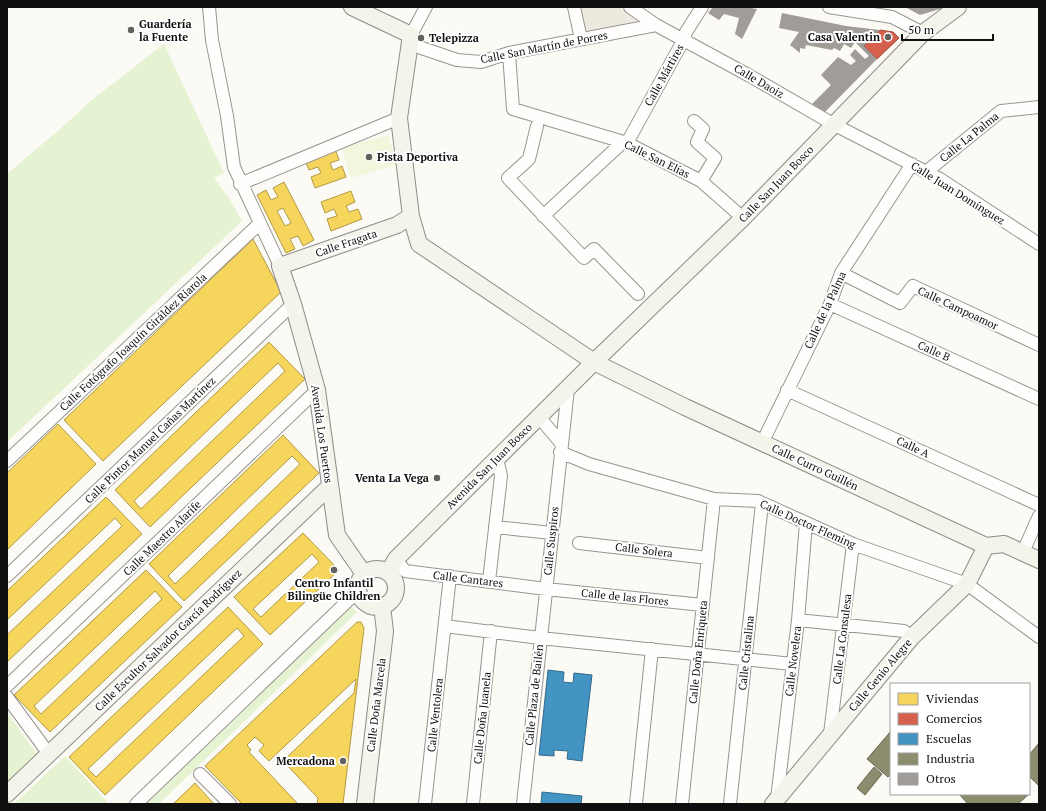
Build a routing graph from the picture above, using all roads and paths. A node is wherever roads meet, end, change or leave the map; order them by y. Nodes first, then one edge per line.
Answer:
1 (208, 7) edge
2 (352, 7) edge
3 (426, 7) edge
4 (574, 7) edge
5 (630, 7) edge
6 (702, 7) edge
7 (829, 7) edge
8 (884, 7) edge
9 (958, 7) edge
10 (892, 17) junction
11 (656, 25) junction
12 (923, 33) junction
13 (581, 39) junction
14 (684, 39) junction
15 (411, 40) junction
16 (509, 53) junction
17 (1039, 108) edge
18 (399, 118) junction
19 (694, 121) dead end
20 (833, 124) junction
21 (537, 126) dead end
22 (625, 143) junction
23 (912, 164) junction
24 (926, 172) junction
25 (701, 181) junction
26 (240, 184) junction
27 (410, 216) junction
28 (543, 216) junction
29 (743, 218) junction
30 (260, 223) junction
31 (1039, 244) edge
32 (280, 266) junction
33 (841, 274) junction
34 (638, 294) dead end
35 (293, 304) junction
36 (830, 304) junction
37 (1039, 345) edge
38 (594, 362) junction
39 (568, 389) junction
40 (317, 390) junction
41 (787, 390) junction
42 (1039, 399) edge
43 (539, 417) junction
44 (762, 443) junction
45 (561, 448) junction
46 (497, 458) junction
47 (7, 461) edge
48 (330, 486) junction
49 (714, 499) junction
50 (762, 503) junction
51 (1039, 505) edge
52 (1039, 516) edge
53 (806, 523) junction
54 (495, 527) junction
55 (552, 533) junction
56 (579, 543) dead end
57 (853, 544) junction
58 (986, 546) junction
59 (1023, 552) junction
60 (708, 558) junction
61 (396, 559) junction
62 (1039, 560) edge
63 (388, 573) junction
64 (364, 574) junction
65 (7, 576) edge
66 (450, 576) junction
67 (489, 581) junction
68 (967, 584) junction
69 (546, 589) junction
70 (358, 591) junction
71 (703, 605) junction
72 (382, 606) junction
73 (798, 620) junction
74 (844, 624) junction
75 (445, 626) junction
76 (491, 631) junction
77 (912, 636) junction
78 (1039, 637) edge
79 (540, 638) junction
80 (652, 649) junction
81 (697, 655) junction
82 (746, 658) junction
83 (792, 664) junction
84 (7, 686) edge
85 (7, 697) edge
86 (830, 734) junction
87 (49, 754) junction
88 (200, 774) dead end
89 (7, 794) edge
90 (775, 801) edge
91 (136, 804) edge
92 (230, 804) edge
93 (365, 804) edge
94 (425, 804) edge
95 (473, 804) edge
96 (524, 804) edge
97 (636, 804) edge
98 (682, 804) edge
99 (730, 804) edge

1 - 26 street
2 - 15 street
3 - 15 street
4 - 13 street
5 - 11 street, Calle Daoiz
6 - 14 street, Calle Mártires
7 - 10 street
8 - 10 street
9 - 12 street, Calle San Juan Bosco
10 - 12 street
11 - 13 street, Calle San Martín de Porres
11 - 14 street, Calle Daoiz
12 - 20 street, Calle San Juan Bosco
13 - 16 street, Calle San Martín de Porres
14 - 20 street, Calle Daoiz
14 - 22 street, Calle Mártires
15 - 16 street, Calle San Martín de Porres
15 - 18 street, Calle Curro Guillén
16 - 22 street, Calle San Elías
17 - 24 street, Calle La Palma
18 - 26 street
18 - 27 street, Calle Curro Guillén
19 - 25 street
20 - 23 street, Calle Juan Domínguez
20 - 29 street, Calle San Juan Bosco
21 - 28 street
22 - 25 street, Calle San Elías
22 - 28 street, Calle Mártires
23 - 24 street, Calle Juan Domínguez
23 - 33 street, Calle de la Palma
24 - 31 street, Calle Juan Domínguez
25 - 29 street, Calle San Elías
26 - 30 street
27 - 32 street, Calle Fragata
27 - 38 street, Calle Curro Guillén
28 - 34 street
29 - 38 street, Calle San Juan Bosco
30 - 32 street
30 - 47 street, Calle Fotógrafo Joaquín Giráldez Riarola
32 - 35 street, Avenida Los Puertos
33 - 36 street, Calle de la Palma
33 - 37 street, Calle Campoamor
35 - 40 street, Avenida Los Puertos
35 - 65 street, Calle Pintor Manuel Cañas Martínez
36 - 41 street, Calle de la Palma
36 - 42 street, Calle B
38 - 39 street, Avenida San Juan Bosco
38 - 44 street, Calle Curro Guillén
39 - 43 street, Avenida San Juan Bosco
39 - 45 street, Calle Suspiros
40 - 48 street, Avenida Los Puertos
40 - 84 street, Calle Maestro Alarife
41 - 44 street, Calle de la Palma
41 - 51 street, Calle A
43 - 45 street
43 - 46 street, Avenida San Juan Bosco
44 - 58 street, Calle Curro Guillén
45 - 49 street, Calle Doctor Fleming
45 - 55 street, Calle Suspiros
46 - 54 street
46 - 61 street, Avenida San Juan Bosco
48 - 64 street, Avenida Los Puertos
48 - 87 street, Calle Escultor Salvador García Rodríguez
49 - 50 street, Calle Doctor Fleming
49 - 60 street, Calle Doña Enriqueta
50 - 53 street, Calle Doctor Fleming
50 - 82 street, Calle Cristalina
52 - 59 street
53 - 57 street, Calle Doctor Fleming
53 - 73 street, Calle Novelera
54 - 55 street
54 - 67 street
55 - 69 street, Calle Suspiros
56 - 60 street, Calle Solera
57 - 68 street, Calle Doctor Fleming
57 - 74 street, Calle La Consulesa
58 - 59 street, Calle Curro Guillén
58 - 68 street, Calle Genio Alegre
59 - 62 street, Calle Curro Guillén
60 - 71 street, Calle Doña Enriqueta
61 - 63 street, Avenida San Juan Bosco
61 - 66 street, Calle Cantares
63 - 64 street
63 - 72 street
64 - 70 street
66 - 67 street, Calle Cantares
66 - 75 street, Calle Ventolera
67 - 69 street, Calle Cantares
68 - 77 street, Calle Genio Alegre
68 - 78 street, Calle Doctor Fleming
69 - 71 street, Calle de las Flores
69 - 79 street, Calle Suspiros
70 - 72 street
70 - 91 street
71 - 81 street, Calle Doña Enriqueta
72 - 93 street, Calle Doña Marcela
73 - 74 street
73 - 83 street, Calle Novelera
74 - 77 street
74 - 86 street, Calle La Consulesa
75 - 76 street
75 - 94 street, Calle Ventolera
76 - 79 street
76 - 95 street, Calle Doña Juanela
77 - 86 street, Calle Genio Alegre
79 - 80 street, Calle Plaza de Bailén
79 - 96 street, Calle Plaza de Bailén
80 - 81 street, Calle Plaza de Bailén
80 - 97 street
81 - 82 street, Calle Plaza de Bailén
81 - 98 street, Calle Doña Enriqueta
82 - 83 street, Calle Plaza de Bailén
82 - 99 street, Calle Cristalina
83 - 90 street, Calle Novelera
85 - 87 street
86 - 90 street, Calle Genio Alegre
87 - 89 street, Calle Escultor Salvador García Rodríguez
88 - 92 street

